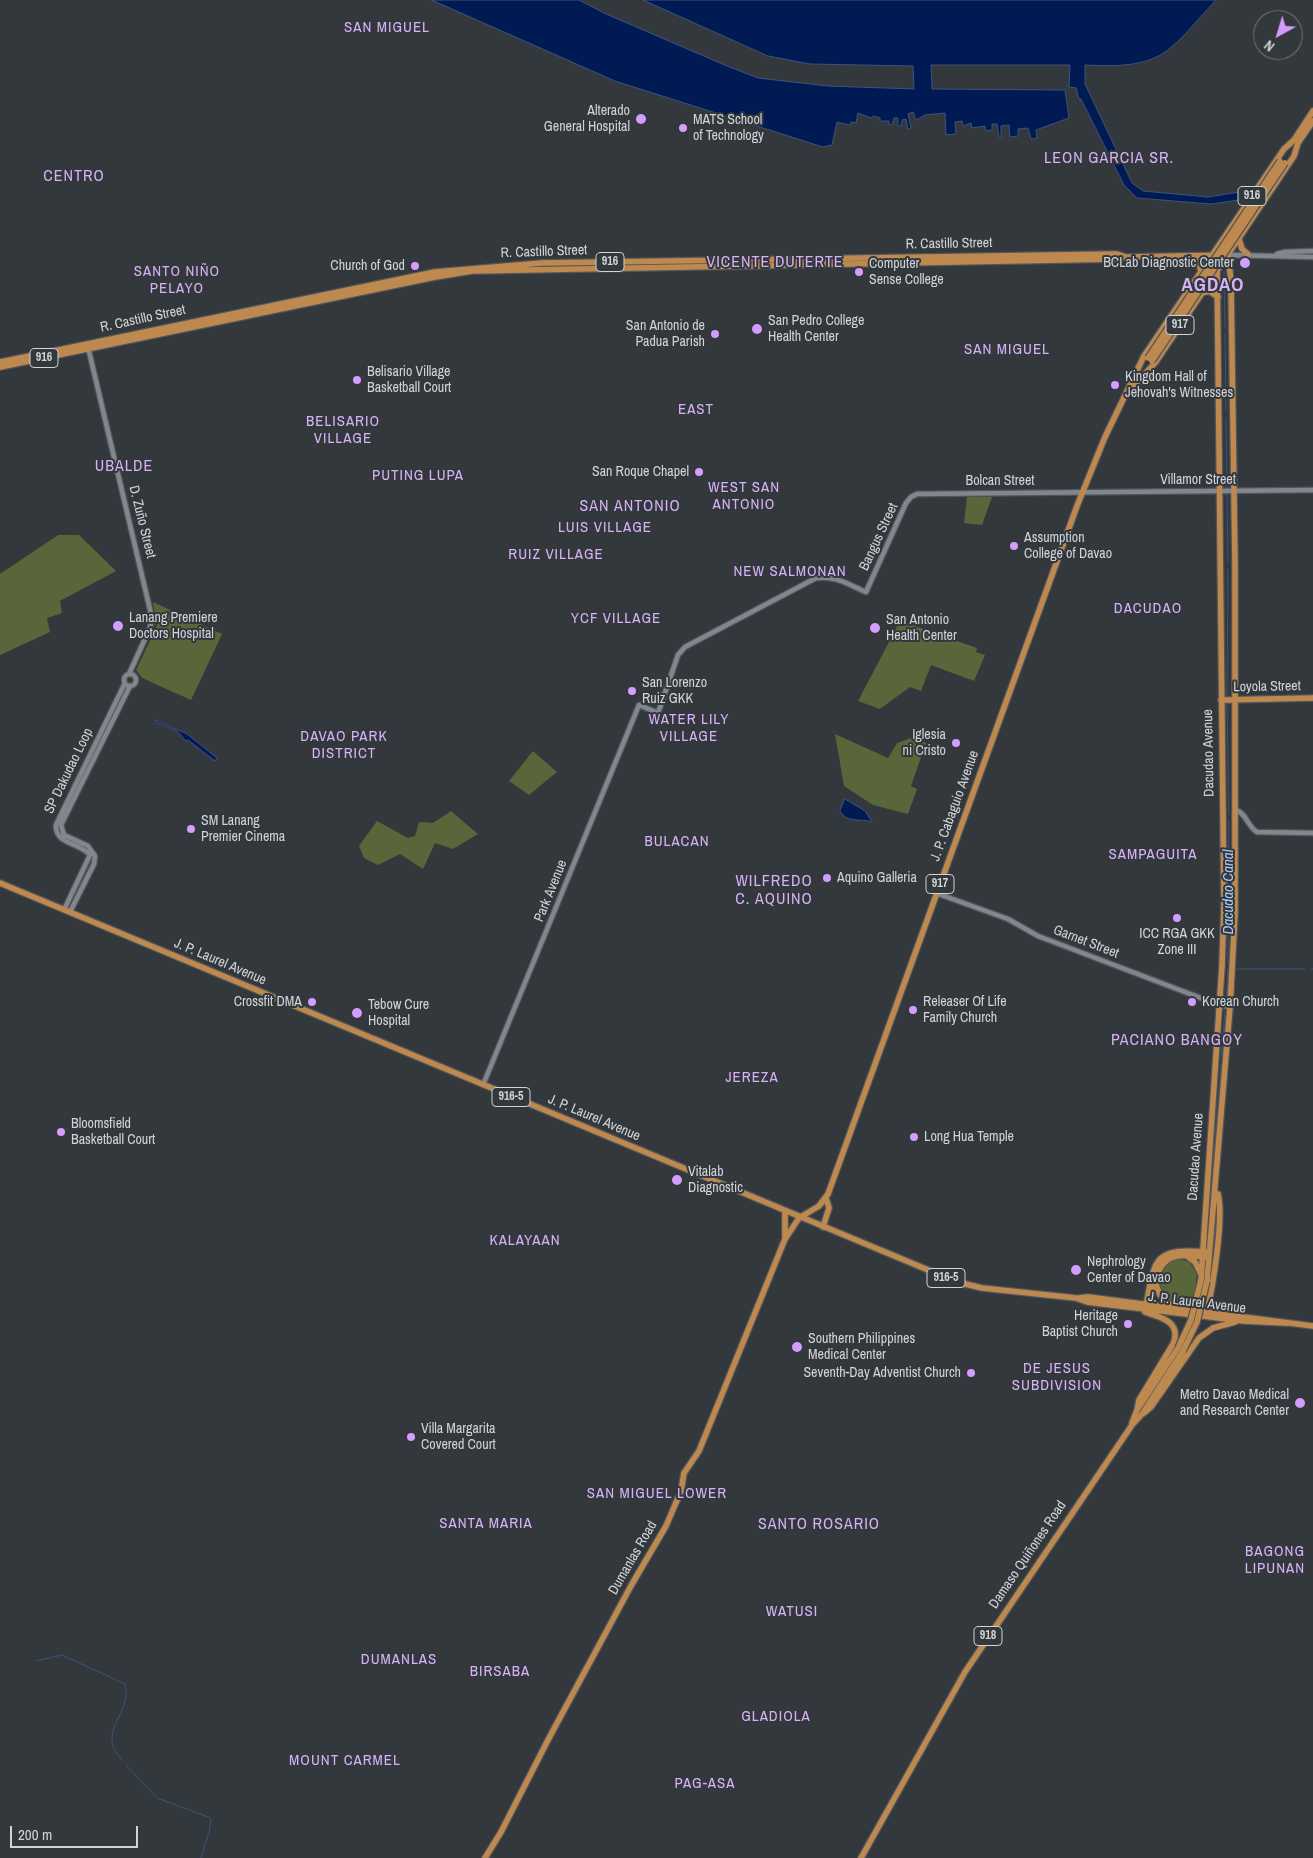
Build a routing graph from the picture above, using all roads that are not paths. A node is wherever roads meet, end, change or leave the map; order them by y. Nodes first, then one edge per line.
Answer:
1 (1313, 111) edge
2 (1313, 121) edge
3 (1296, 142) junction
4 (1239, 239) junction
5 (1313, 251) edge
6 (1248, 254) junction
7 (1278, 254) junction
8 (1212, 255) junction
9 (1228, 255) junction
10 (1191, 256) junction
11 (1313, 257) edge
12 (1218, 270) junction
13 (1201, 272) junction
14 (1202, 293) junction
15 (1218, 297) junction
16 (1218, 332) junction
17 (1231, 332) junction
18 (88, 347) junction
19 (1150, 359) junction
20 (0, 362) edge
21 (0, 367) edge
22 (1134, 374) junction
23 (1142, 380) junction
24 (1127, 394) junction
25 (1220, 490) junction
26 (1233, 490) junction
27 (1313, 490) edge
28 (1082, 492) junction
29 (917, 494) joint
30 (129, 674) junction
31 (128, 684) junction
32 (1313, 698) edge
33 (1221, 700) junction
34 (1234, 700) junction
35 (639, 705) joint
36 (1236, 810) junction
37 (1313, 833) edge
38 (0, 883) edge
39 (936, 894) junction
40 (67, 911) junction
41 (1219, 1005) junction
42 (1230, 1007) junction
43 (1215, 1064) junction
44 (1226, 1065) junction
45 (483, 1085) junction
46 (1216, 1190) junction
47 (826, 1198) junction
48 (785, 1212) junction
49 (799, 1218) junction
50 (823, 1227) junction
51 (785, 1239) junction
52 (1207, 1254) junction
53 (1185, 1256) junction
54 (1204, 1279) junction
55 (1155, 1280) junction
56 (1149, 1291) junction
57 (1076, 1298) junction
58 (1133, 1302) junction
59 (1120, 1305) junction
60 (1148, 1306) junction
61 (1173, 1307) junction
62 (1207, 1311) junction
63 (1239, 1321) junction
64 (1286, 1323) junction
65 (1313, 1326) edge
66 (1140, 1412) junction
67 (485, 1858) edge
68 (861, 1858) edge

1 - 3 main road, 916
2 - 3 main road, 916
3 - 4 main road, 916
3 - 8 main road, 916
3 - 19 main road, bridge
4 - 6 main road
4 - 9 main road, 916
5 - 7 street
6 - 7 street
6 - 9 street
7 - 11 street
8 - 9 main road, 916
8 - 10 main road, R. Castillo Street / 916
8 - 12 main road, Dacudao Avenue / 918
8 - 13 main road, J. P. Cabaguio Avenue / 917
9 - 12 main road, J. P. Cabaguio Avenue / 917
9 - 17 main road, Dacudao Avenue / 918
10 - 13 main road
10 - 18 main road, R. Castillo Street / 916
12 - 14 main road, J. P. Cabaguio Avenue / 917
12 - 15 main road, Dacudao Avenue / 918
13 - 22 main road, J. P. Cabaguio Avenue / 917
14 - 15 main road
14 - 23 main road, J. P. Cabaguio Avenue / 917
15 - 16 main road, Dacudao Avenue / 918
16 - 17 main road
16 - 25 main road, Dacudao Avenue / 918
17 - 26 main road, Dacudao Avenue / 918
18 - 20 main road, R. Castillo Street / 916
18 - 21 main road, R. Castillo Street / 916
18 - 30 street, D. Zuño Street
19 - 22 main road
19 - 23 main road
22 - 24 main road, J. P. Cabaguio Avenue / 917
23 - 24 main road, J. P. Cabaguio Avenue / 917
24 - 28 main road, J. P. Cabaguio Avenue / 917
25 - 26 street, Villamor Street
25 - 28 street, Villamor Street
25 - 33 main road, Dacudao Avenue / 918
26 - 27 street, Villamor Street
26 - 34 main road, Dacudao Avenue / 918
28 - 29 street, Bolcan Street
28 - 39 main road, J. P. Cabaguio Avenue / 917
29 - 35 street, Bangus Street
30 - 31 street
30 - 31 street
31 - 40 street, SP Dakudao Loop
32 - 34 main road, Loyola Street
33 - 34 main road, Loyola Street
33 - 41 main road, Dacudao Avenue / 918
34 - 36 main road, Dacudao Avenue / 918
35 - 45 street, Park Avenue
36 - 37 street
36 - 42 main road, Dacudao Avenue / 918
38 - 40 main road, J. P. Laurel Avenue / 916-5
39 - 41 street, Garnet Street
39 - 47 main road, J. P. Cabaguio Avenue / 917
40 - 45 main road, J. P. Laurel Avenue / 916-5
41 - 42 street, Garnet Street
41 - 43 main road, Dacudao Avenue / 918
42 - 44 main road, Dacudao Avenue / 918
43 - 44 main road
43 - 52 main road, Dacudao Avenue / 918
44 - 46 main road, Dacudao Avenue / 918
45 - 48 main road, J. P. Laurel Avenue / 916-5
46 - 52 main road, Dacudao Avenue / 918
46 - 62 main road, Dacudao Avenue / 918
47 - 49 main road
47 - 50 main road, J. P. Cabaguio Avenue
48 - 49 main road, J. P. Laurel Avenue / 916-5
48 - 51 main road
49 - 50 main road, J. P. Laurel Avenue / 916-5
49 - 51 main road, Dumanlas Road
50 - 57 main road, J. P. Laurel Avenue / 916-5
51 - 67 main road, Dumanlas Road
52 - 53 main road
52 - 54 main road, Damaso Quiñones Road / 918
52 - 56 main road
53 - 54 main road
53 - 55 main road
54 - 66 main road, Damaso Quiñones Road / 918, bridge
55 - 60 main road
55 - 61 main road
56 - 58 main road
56 - 60 main road
57 - 58 main road, J. P. Laurel Avenue / 916-5
57 - 59 main road, J. P. Laurel Avenue / 916-5
58 - 60 main road, J. P. Laurel Avenue / 916-5
59 - 60 main road, J. P. Laurel Avenue / 916-5
59 - 66 main road
60 - 61 main road, J. P. Laurel Avenue / 916-5
60 - 63 main road, J. P. Laurel Avenue / 916-5
61 - 62 main road, J. P. Laurel Avenue / 916-5
62 - 64 main road, J. P. Laurel Avenue / 916-5
63 - 64 main road, J. P. Laurel Avenue / 916-5
63 - 66 main road
64 - 65 main road, J. P. Laurel Avenue / 916-5
66 - 68 main road, Damaso Quiñones Road / 918

